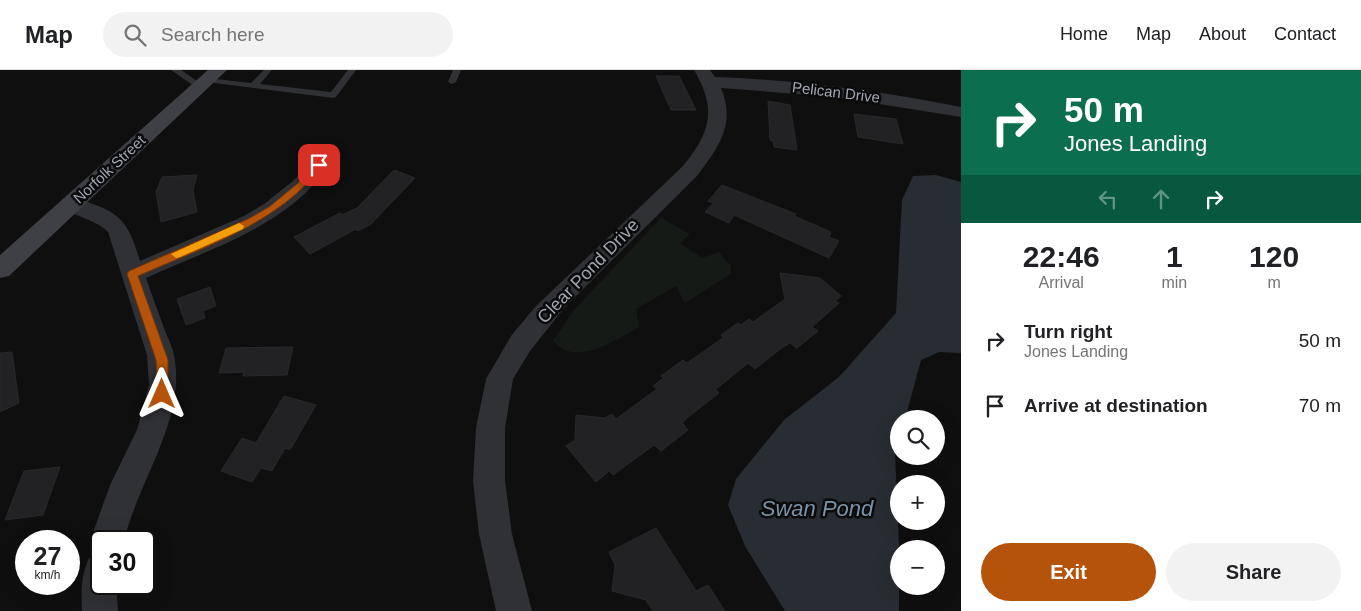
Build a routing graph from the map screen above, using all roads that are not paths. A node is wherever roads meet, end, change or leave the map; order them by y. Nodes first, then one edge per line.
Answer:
1 (175, 70) edge
2 (268, 70) edge
3 (352, 70) edge
4 (456, 70) edge
5 (706, 76) edge
6 (208, 79) edge
7 (452, 82) dead end
8 (253, 86) junction
9 (961, 112) edge
10 (319, 165) dead end
11 (71, 204) junction
12 (0, 269) edge
13 (133, 274) junction
14 (110, 530) edge
15 (99, 595) edge
16 (100, 611) edge
17 (514, 611) edge

1 - 6 lane
2 - 8 lane
3 - 8 lane
4 - 7 lane
5 - 9 street, Pelican Drive
5 - 17 street, Clear Pond Drive
6 - 8 lane
6 - 11 main road, Norfolk Street
10 - 13 street
11 - 12 main road, Norfolk Street
11 - 13 street
13 - 14 street
15 - 16 street

